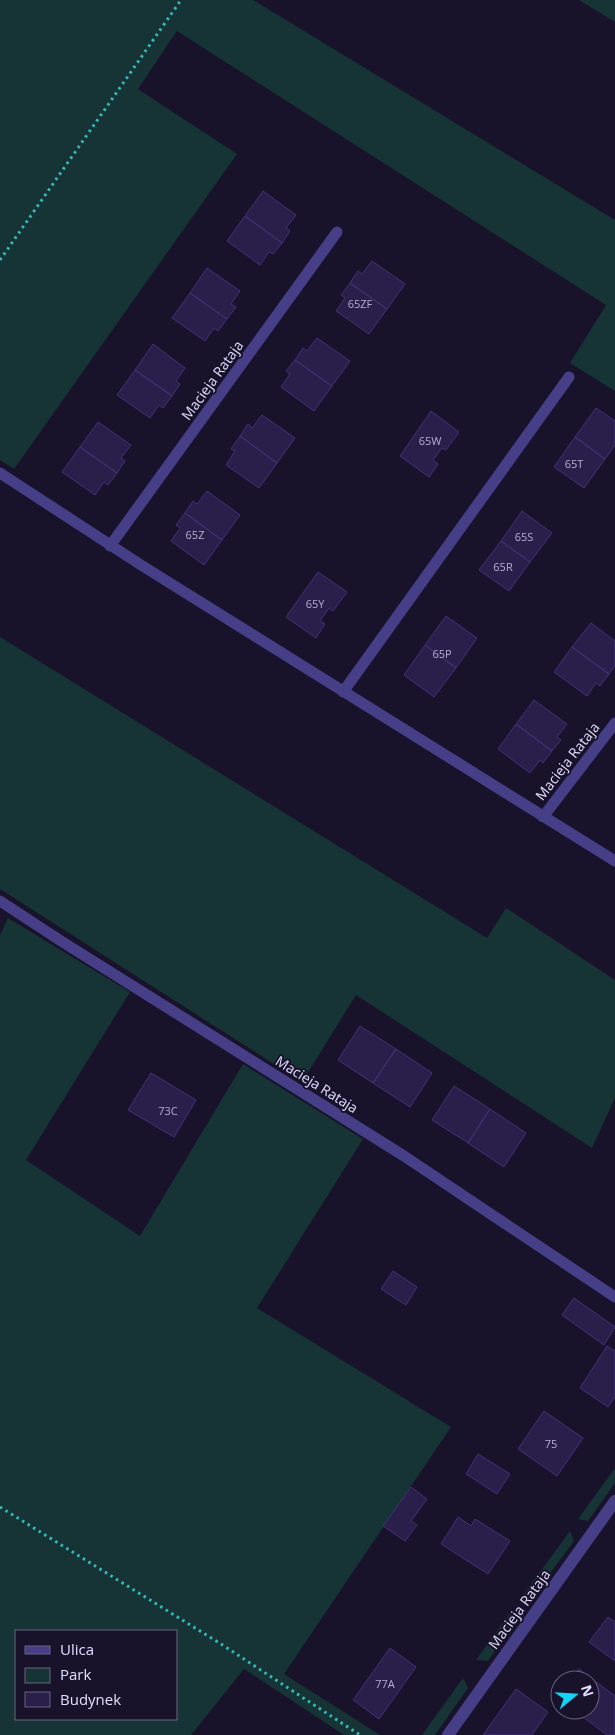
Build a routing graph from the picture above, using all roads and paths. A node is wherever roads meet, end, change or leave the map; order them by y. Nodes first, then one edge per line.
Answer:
1 (180, 0) edge
2 (337, 232) dead end
3 (0, 260) edge
4 (569, 377) dead end
5 (0, 474) edge
6 (110, 546) junction
7 (343, 692) junction
8 (615, 723) edge
9 (543, 817) junction
10 (615, 861) edge
11 (0, 901) edge
12 (615, 1297) edge
13 (615, 1501) edge
14 (0, 1507) edge
15 (360, 1735) edge
16 (448, 1735) edge

1 - 3 path
2 - 6 lane, Macieja Rataja
4 - 7 lane
5 - 6 lane, Macieja Rataja
6 - 7 lane, Macieja Rataja
7 - 9 lane, Macieja Rataja
8 - 9 lane, Macieja Rataja
9 - 10 lane, Macieja Rataja
11 - 12 lane, Macieja Rataja
13 - 16 street, Macieja Rataja
14 - 15 path

